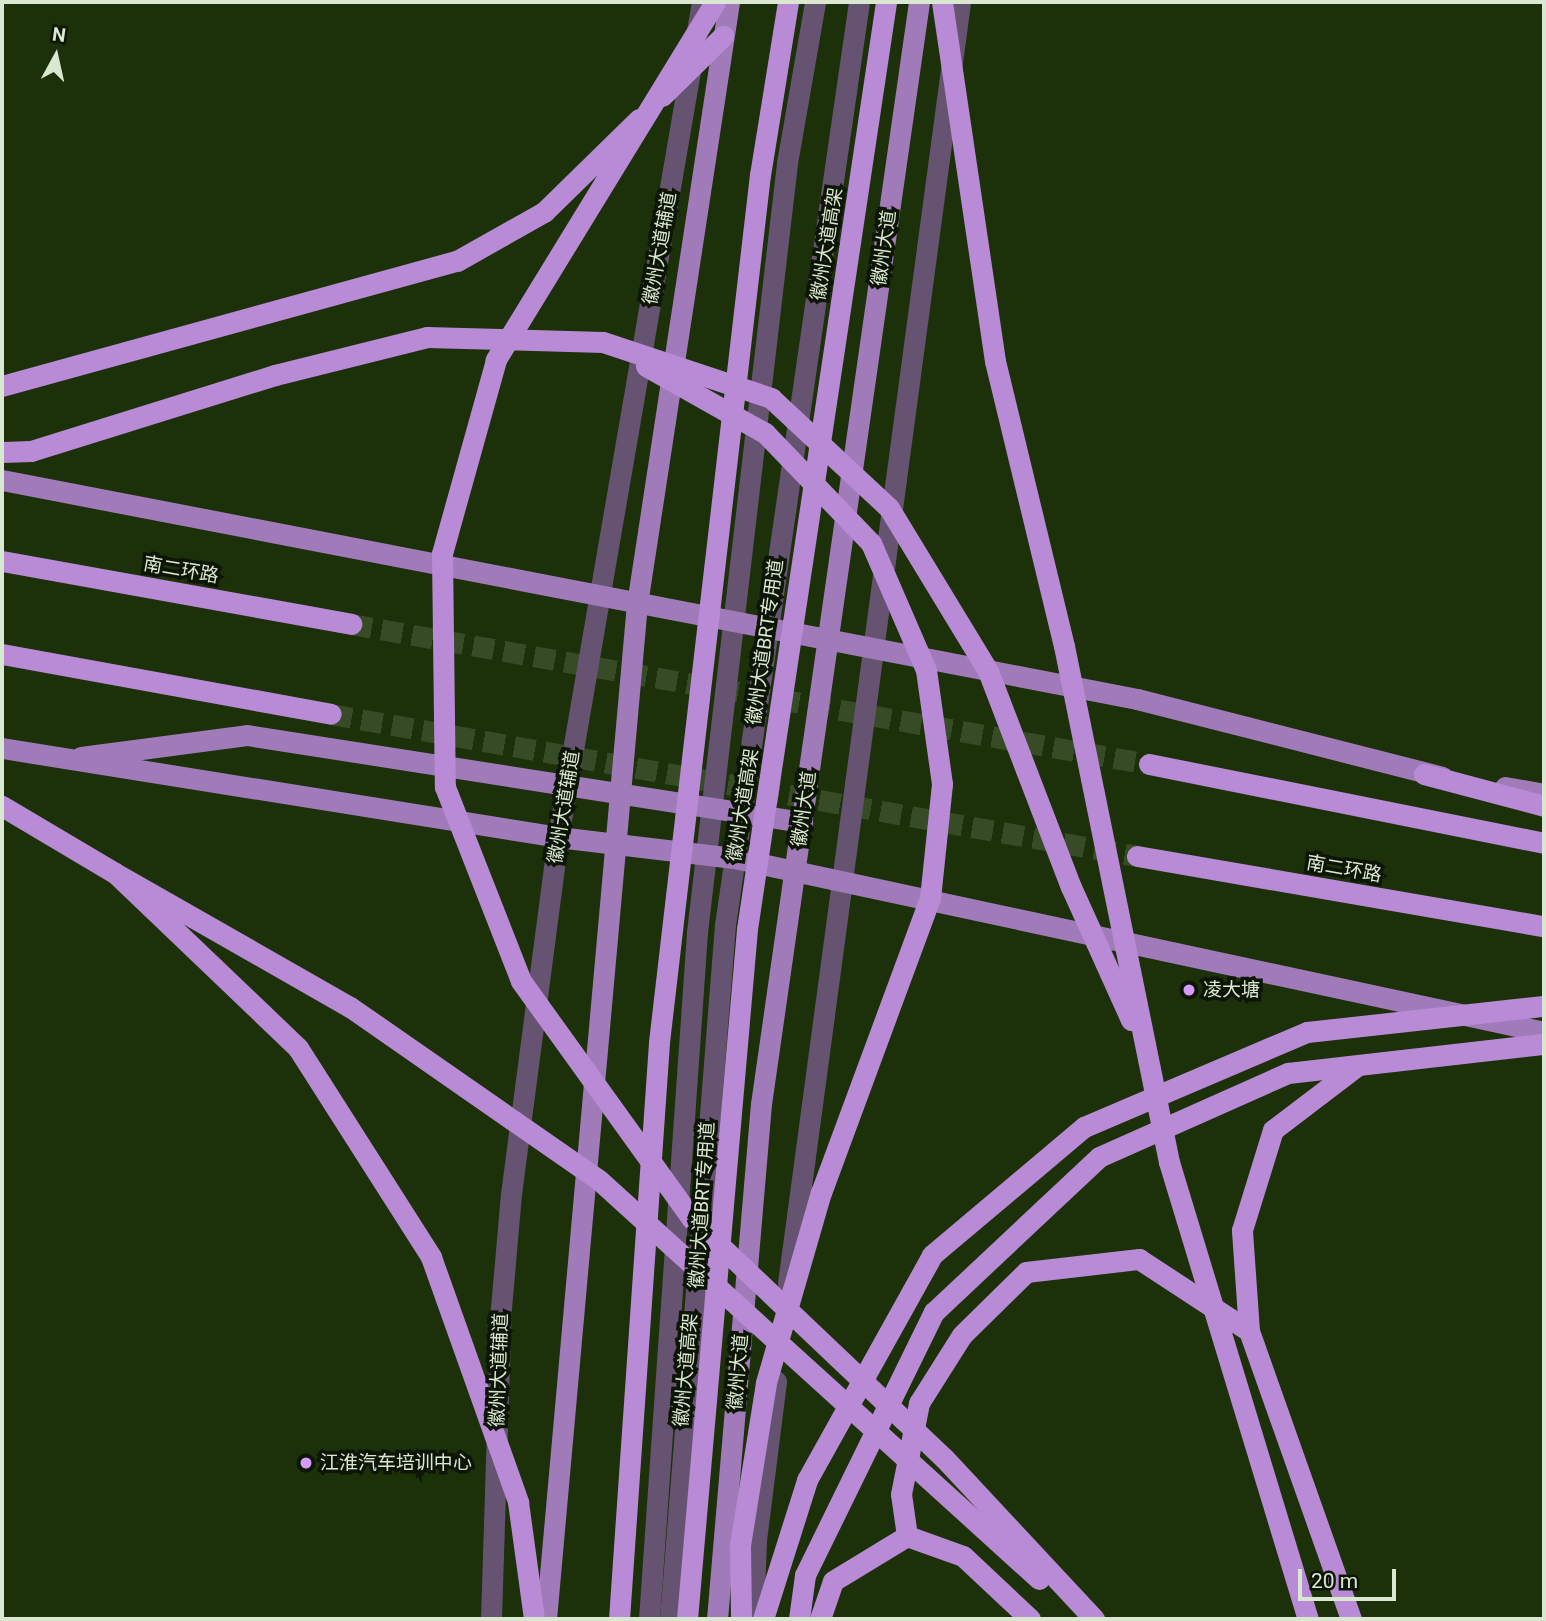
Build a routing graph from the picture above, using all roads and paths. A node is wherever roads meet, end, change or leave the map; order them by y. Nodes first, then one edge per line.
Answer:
1 (702, 2) edge
2 (715, 2) edge
3 (729, 2) edge
4 (788, 2) edge
5 (815, 2) edge
6 (859, 2) edge
7 (886, 2) edge
8 (919, 2) edge
9 (942, 2) edge
10 (960, 2) edge
11 (723, 36) junction
12 (691, 68) junction
13 (603, 342) junction
14 (2, 386) edge
15 (2, 452) edge
16 (2, 480) edge
17 (2, 561) edge
18 (600, 595) junction
19 (637, 604) junction
20 (733, 621) junction
21 (351, 624) tunnel mouth
22 (767, 628) junction
23 (828, 639) junction
24 (872, 648) junction
25 (2, 654) edge
26 (331, 714) tunnel mouth
27 (2, 748) edge
28 (65, 759) junction
29 (1149, 764) tunnel mouth
30 (1424, 774) junction
31 (567, 785) junction
32 (617, 793) junction
33 (1544, 794) edge
34 (2, 806) edge
35 (1544, 806) edge
36 (711, 807) junction
37 (741, 812) junction
38 (802, 822) junction
39 (558, 837) junction
40 (1544, 843) edge
41 (612, 844) junction
42 (706, 855) junction
43 (1137, 856) tunnel mouth
44 (734, 858) junction
45 (795, 871) junction
46 (116, 873) junction
47 (840, 881) junction
48 (1544, 926) edge
49 (1544, 1006) edge
50 (1544, 1032) edge
51 (1544, 1044) edge
52 (1147, 1054) junction
53 (1358, 1066) junction
54 (1249, 1331) junction
55 (907, 1536) junction
56 (491, 1619) edge
57 (534, 1619) edge
58 (546, 1619) edge
59 (619, 1619) edge
60 (649, 1619) edge
61 (670, 1619) edge
62 (687, 1619) edge
63 (717, 1619) edge
64 (741, 1619) edge
65 (753, 1619) edge
66 (762, 1619) edge
67 (799, 1619) edge
68 (820, 1619) edge
69 (1030, 1619) edge
70 (1082, 1619) edge
71 (1094, 1619) edge
72 (1308, 1619) edge
73 (1351, 1619) edge

1 - 12 street, 徽州大道辅道
2 - 71 highway, bridge
3 - 11 main road
4 - 59 highway, bridge
5 - 20 street, 徽州大道BRT专用道
6 - 22 street, 徽州大道BRT专用道
7 - 62 highway, 徽州大道高架, bridge
8 - 23 main road, 徽州大道
9 - 52 highway, bridge
10 - 24 street
11 - 12 highway
11 - 19 main road
12 - 14 highway
12 - 18 street, 徽州大道辅道
13 - 15 highway, bridge
13 - 52 highway, bridge
13 - 64 highway, bridge
16 - 18 main road
17 - 21 highway, 南二环路
18 - 19 main road
18 - 31 street, 徽州大道辅道
19 - 20 main road
19 - 32 main road
20 - 22 main road
20 - 36 street, 徽州大道BRT专用道
22 - 23 main road
22 - 37 street, 徽州大道BRT专用道
23 - 24 main road
23 - 38 main road, 徽州大道
24 - 30 main road
24 - 47 street
25 - 26 highway
27 - 28 main road
28 - 31 main road
28 - 39 main road
29 - 40 highway
30 - 33 main road
30 - 35 highway
31 - 32 main road
31 - 39 street, 徽州大道辅道
32 - 36 main road
32 - 41 main road
34 - 46 highway, bridge
36 - 37 main road
36 - 42 street, 徽州大道BRT专用道
37 - 38 main road
37 - 44 street, 徽州大道BRT专用道
38 - 45 main road, 徽州大道
39 - 41 main road
39 - 56 street, 徽州大道辅道
41 - 42 main road
41 - 58 main road
42 - 44 main road
42 - 60 street, 徽州大道BRT专用道
43 - 48 highway, 南二环路
44 - 45 main road
44 - 61 street, 徽州大道BRT专用道
45 - 47 main road
45 - 63 main road, 徽州大道
46 - 57 highway, bridge
46 - 70 highway, bridge
47 - 50 main road
47 - 65 street
49 - 66 highway, bridge
51 - 53 highway
52 - 72 highway, bridge
53 - 54 highway
53 - 67 highway
54 - 55 highway
54 - 73 highway
55 - 68 highway
55 - 69 highway

